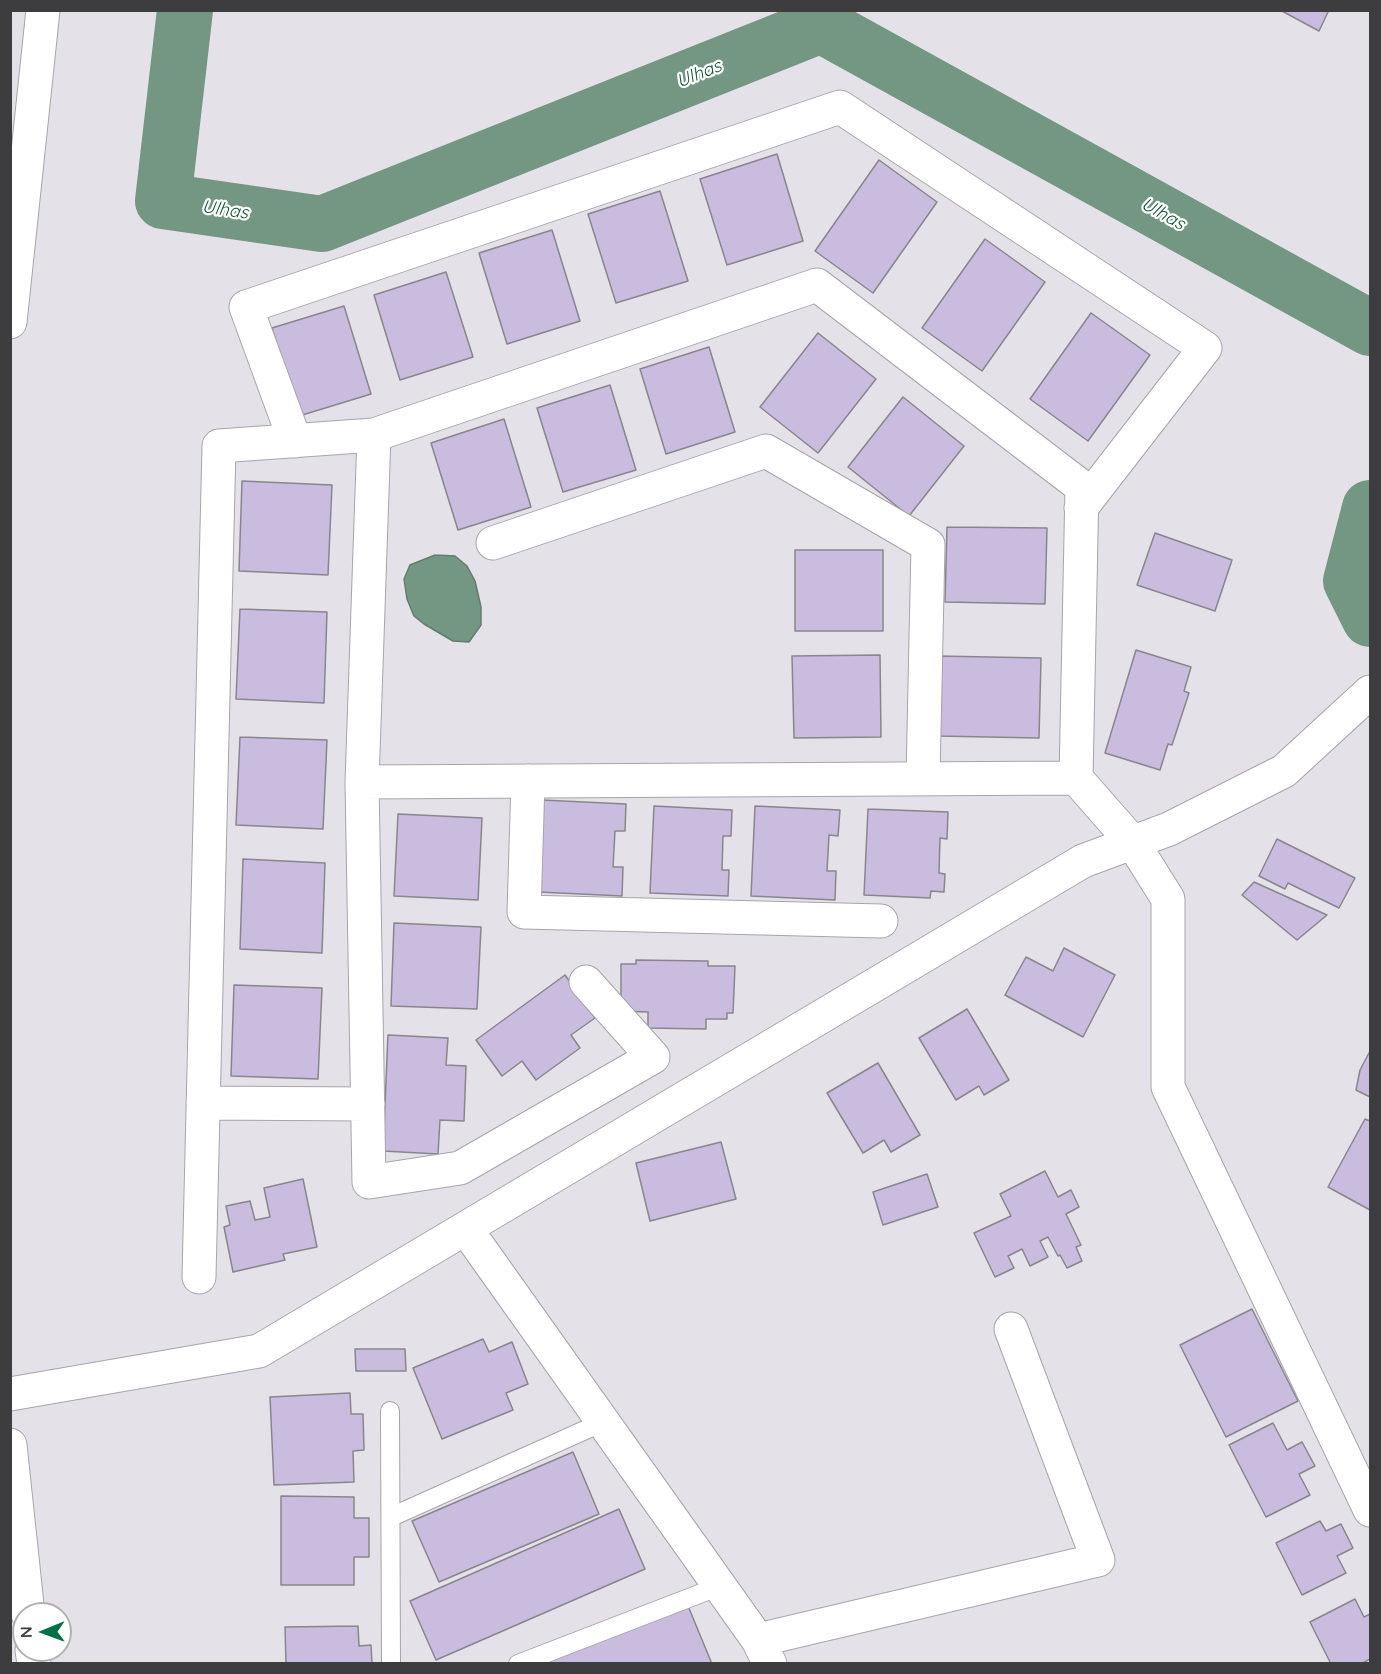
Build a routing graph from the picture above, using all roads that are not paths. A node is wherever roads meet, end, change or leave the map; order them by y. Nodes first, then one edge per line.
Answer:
1 (43, 10) edge
2 (10, 322) edge
3 (374, 435) junction
4 (295, 441) junction
5 (1081, 508) junction
6 (493, 543) dead end
7 (1371, 692) edge
8 (1077, 777) junction
9 (923, 778) junction
10 (528, 781) junction
11 (362, 782) junction
12 (1133, 843) junction
13 (881, 921) dead end
14 (586, 982) dead end
15 (203, 1103) junction
16 (368, 1104) junction
17 (466, 1229) junction
18 (199, 1277) dead end
19 (1011, 1329) dead end
20 (25, 1392) edge
21 (390, 1411) dead end
22 (603, 1422) junction
23 (10, 1445) edge
24 (1371, 1510) edge
25 (390, 1517) junction
26 (720, 1586) junction
27 (27, 1602) edge
28 (764, 1652) edge
29 (391, 1664) edge
30 (518, 1664) edge

1 - 2 main road
3 - 4 main road
3 - 5 main road
3 - 11 main road
4 - 5 main road
4 - 15 main road
5 - 8 main road
6 - 9 main road
7 - 12 main road
8 - 9 main road
8 - 12 main road
9 - 10 main road
10 - 11 main road
10 - 13 main road
11 - 16 main road
12 - 17 main road
12 - 24 main road
14 - 16 main road
15 - 16 main road
15 - 18 main road
17 - 20 main road
17 - 22 main road
19 - 28 main road
21 - 25 lane
22 - 25 lane
22 - 26 main road
23 - 27 main road
25 - 29 lane
26 - 28 main road
26 - 30 lane

